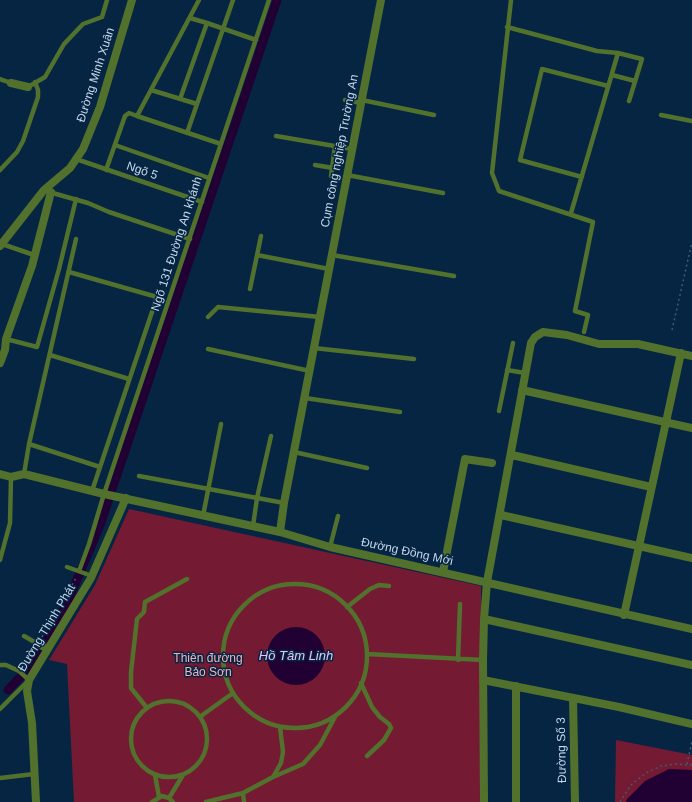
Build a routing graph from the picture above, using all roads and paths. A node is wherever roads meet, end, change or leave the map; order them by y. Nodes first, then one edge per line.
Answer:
1 (107, 0) edge
2 (132, 0) edge
3 (199, 0) edge
4 (233, 0) edge
5 (269, 0) edge
6 (381, 0) edge
7 (510, 0) edge
8 (190, 18) junction
9 (207, 23) junction
10 (507, 27) junction
11 (223, 28) junction
12 (256, 40) junction
13 (618, 53) junction
14 (612, 75) junction
15 (0, 79) edge
16 (635, 81) junction
17 (13, 83) joint
18 (31, 85) junction
19 (608, 86) junction
20 (151, 90) junction
21 (180, 99) junction
22 (345, 100) dead end
23 (629, 101) dead end
24 (361, 102) junction
25 (197, 104) junction
26 (434, 115) dead end
27 (661, 115) dead end
28 (137, 116) junction
29 (692, 122) edge
30 (187, 133) junction
31 (276, 136) dead end
32 (221, 144) junction
33 (115, 145) junction
34 (335, 146) junction
35 (352, 149) junction
36 (76, 159) junction
37 (315, 166) dead end
38 (333, 168) junction
39 (0, 170) edge
40 (106, 170) junction
41 (348, 175) junction
42 (331, 176) dead end
43 (582, 177) junction
44 (210, 178) junction
45 (48, 191) junction
46 (443, 193) dead end
47 (76, 200) junction
48 (202, 202) junction
49 (571, 213) junction
50 (261, 236) dead end
51 (76, 239) dead end
52 (190, 239) junction
53 (692, 242) edge
54 (1, 245) edge
55 (34, 255) junction
56 (257, 255) junction
57 (332, 255) junction
58 (329, 269) junction
59 (69, 272) junction
60 (454, 276) dead end
61 (250, 289) dead end
62 (320, 316) junction
63 (208, 317) dead end
64 (672, 330) dead end
65 (584, 332) dead end
66 (6, 339) junction
67 (513, 342) dead end
68 (314, 348) junction
69 (208, 349) dead end
70 (681, 353) junction
71 (50, 355) junction
72 (692, 356) edge
73 (414, 359) dead end
74 (0, 363) edge
75 (507, 370) junction
76 (310, 371) junction
77 (526, 373) junction
78 (129, 379) junction
79 (522, 390) junction
80 (305, 398) junction
81 (499, 411) dead end
82 (400, 412) dead end
83 (666, 422) junction
84 (221, 424) dead end
85 (692, 428) edge
86 (271, 436) dead end
87 (29, 444) junction
88 (294, 452) junction
89 (512, 455) junction
90 (492, 463) dead end
91 (100, 467) junction
92 (367, 468) dead end
93 (0, 474) edge
94 (24, 474) junction
95 (139, 476) dead end
96 (11, 477) junction
97 (651, 487) junction
98 (207, 490) junction
99 (92, 491) junction
100 (106, 494) junction
101 (122, 498) junction
102 (257, 498) junction
103 (284, 503) junction
104 (501, 515) junction
105 (203, 516) junction
106 (338, 516) dead end
107 (253, 526) junction
108 (280, 532) junction
109 (330, 547) junction
110 (639, 547) junction
111 (692, 558) edge
112 (0, 560) edge
113 (67, 567) dead end
114 (79, 571) junction
115 (443, 572) junction
116 (91, 576) junction
117 (186, 579) dead end
118 (487, 582) junction
119 (389, 586) dead end
120 (460, 604) dead end
121 (347, 607) junction
122 (624, 615) junction
123 (484, 619) junction
124 (692, 629) edge
125 (24, 636) dead end
126 (43, 646) junction
127 (367, 654) junction
128 (458, 660) junction
129 (483, 660) junction
130 (0, 665) edge
131 (692, 665) edge
132 (28, 678) junction
133 (483, 680) junction
134 (361, 682) junction
135 (516, 686) junction
136 (233, 693) junction
137 (573, 698) junction
138 (147, 708) junction
139 (0, 709) edge
140 (336, 715) junction
141 (201, 716) junction
142 (692, 724) edge
143 (280, 727) junction
144 (692, 741) edge
145 (367, 756) dead end
146 (687, 764) junction
147 (692, 765) edge
148 (34, 774) junction
149 (155, 775) junction
150 (182, 775) junction
151 (274, 777) junction
152 (0, 778) edge
153 (243, 793) junction
154 (158, 797) junction
155 (169, 798) junction
156 (36, 802) edge
157 (152, 802) edge
158 (173, 802) edge
159 (206, 802) edge
160 (244, 802) edge
161 (484, 802) edge
162 (516, 802) edge
163 (575, 802) edge
164 (620, 802) edge

1 - 18 lane
2 - 36 street, Đường Minh Xuân
3 - 8 lane
4 - 11 lane
5 - 12 lane, Ngõ 131 Đường An khánh
6 - 24 street, Cụm công nghiệp Trường An
7 - 10 lane
8 - 9 lane
8 - 20 lane
9 - 11 lane
9 - 21 lane
10 - 13 lane
10 - 49 lane
11 - 12 lane
11 - 25 lane
12 - 32 lane, Ngõ 131 Đường An khánh
13 - 14 lane
13 - 16 lane
14 - 16 lane
14 - 19 lane
15 - 17 lane
16 - 23 lane
17 - 18 street
18 - 39 lane
19 - 43 lane
19 - 43 lane
20 - 21 lane
20 - 28 lane
21 - 25 lane
22 - 24 lane
24 - 26 lane
24 - 35 street, Cụm công nghiệp Trường An
25 - 30 lane
27 - 29 lane
28 - 30 lane
28 - 33 lane
30 - 32 lane
31 - 34 lane
32 - 44 lane, Ngõ 131 Đường An khánh
33 - 40 lane
33 - 44 lane
34 - 35 lane
34 - 38 lane
35 - 41 street, Cụm công nghiệp Trường An
36 - 40 lane, Ngõ 5
36 - 45 street, Đường Minh Xuân
37 - 38 lane
38 - 42 lane
40 - 48 lane, Ngõ 5
41 - 46 lane
41 - 57 street, Cụm công nghiệp Trường An
43 - 49 lane
44 - 48 lane, Ngõ 131 Đường An khánh
45 - 47 lane
45 - 54 street, Đường Minh Xuân
45 - 55 street
47 - 52 lane
47 - 66 lane
48 - 52 lane, Ngõ 131 Đường An khánh
49 - 65 lane
50 - 56 lane
51 - 59 lane
52 - 100 lane, Ngõ 131 Đường An khánh
53 - 64 path
54 - 55 lane
55 - 66 street
56 - 58 lane
56 - 61 lane
57 - 58 street, Cụm công nghiệp Trường An
57 - 60 lane
58 - 62 street, Cụm công nghiệp Trường An
59 - 71 lane
59 - 78 lane
62 - 63 lane
62 - 68 street
66 - 74 street
67 - 75 lane
68 - 73 lane
68 - 76 street
69 - 76 lane
70 - 72 street
70 - 77 street
70 - 83 street
71 - 78 lane
71 - 87 lane
75 - 77 lane
75 - 81 lane
76 - 80 street
77 - 79 street
78 - 91 lane
79 - 83 street
79 - 89 street
80 - 82 lane
80 - 88 street
83 - 85 street
83 - 97 street
84 - 98 lane
86 - 102 lane
87 - 91 lane
87 - 94 lane
88 - 92 lane
88 - 103 street
89 - 97 street
89 - 104 street
90 - 115 street
91 - 99 lane
93 - 96 street
94 - 96 street
94 - 99 street, Đường Đồng Mới
95 - 98 lane
96 - 112 lane
97 - 110 street
98 - 102 lane
98 - 105 lane
99 - 100 street, Đường Đồng Mới
100 - 101 street, Đường Đồng Mới
100 - 114 lane, Ngõ 131 Đường An khánh
101 - 105 street, Đường Đồng Mới
101 - 116 street, Đường Thịnh Phát
102 - 103 lane
102 - 107 lane
103 - 108 street
104 - 110 street
104 - 118 street
105 - 107 street, Đường Đồng Mới
106 - 109 lane
107 - 108 street, Đường Đồng Mới
108 - 109 street, Đường Đồng Mới
109 - 115 street, Đường Đồng Mới
110 - 111 street
110 - 122 street
113 - 114 lane
114 - 116 lane
114 - 126 path
115 - 118 street, Đường Đồng Mới
116 - 126 street, Đường Thịnh Phát
117 - 138 lane
118 - 122 street, Đường Đồng Mới
118 - 123 street
119 - 121 lane
120 - 128 lane
121 - 127 lane
121 - 136 lane
122 - 124 street, Đường Đồng Mới
123 - 129 street
123 - 131 street
125 - 126 lane
126 - 132 street, Đường Thịnh Phát
127 - 128 lane
127 - 134 lane
128 - 129 lane
129 - 133 street
130 - 132 lane
132 - 139 lane
132 - 148 street, Đường Thịnh Phát
133 - 135 street
133 - 161 street
134 - 140 lane
134 - 145 lane
135 - 137 street
135 - 162 street
136 - 141 lane
136 - 143 lane
137 - 142 street
137 - 163 street, Đường Số 3
138 - 141 lane
138 - 149 lane
140 - 143 lane
140 - 151 lane
141 - 150 lane
143 - 151 lane
144 - 146 path
146 - 147 path
146 - 164 path
148 - 152 lane
148 - 156 street, Đường Thịnh Phát
149 - 150 lane
149 - 154 lane
150 - 155 lane
151 - 153 lane
153 - 159 lane
153 - 160 lane
154 - 155 lane
154 - 157 lane
155 - 158 lane

